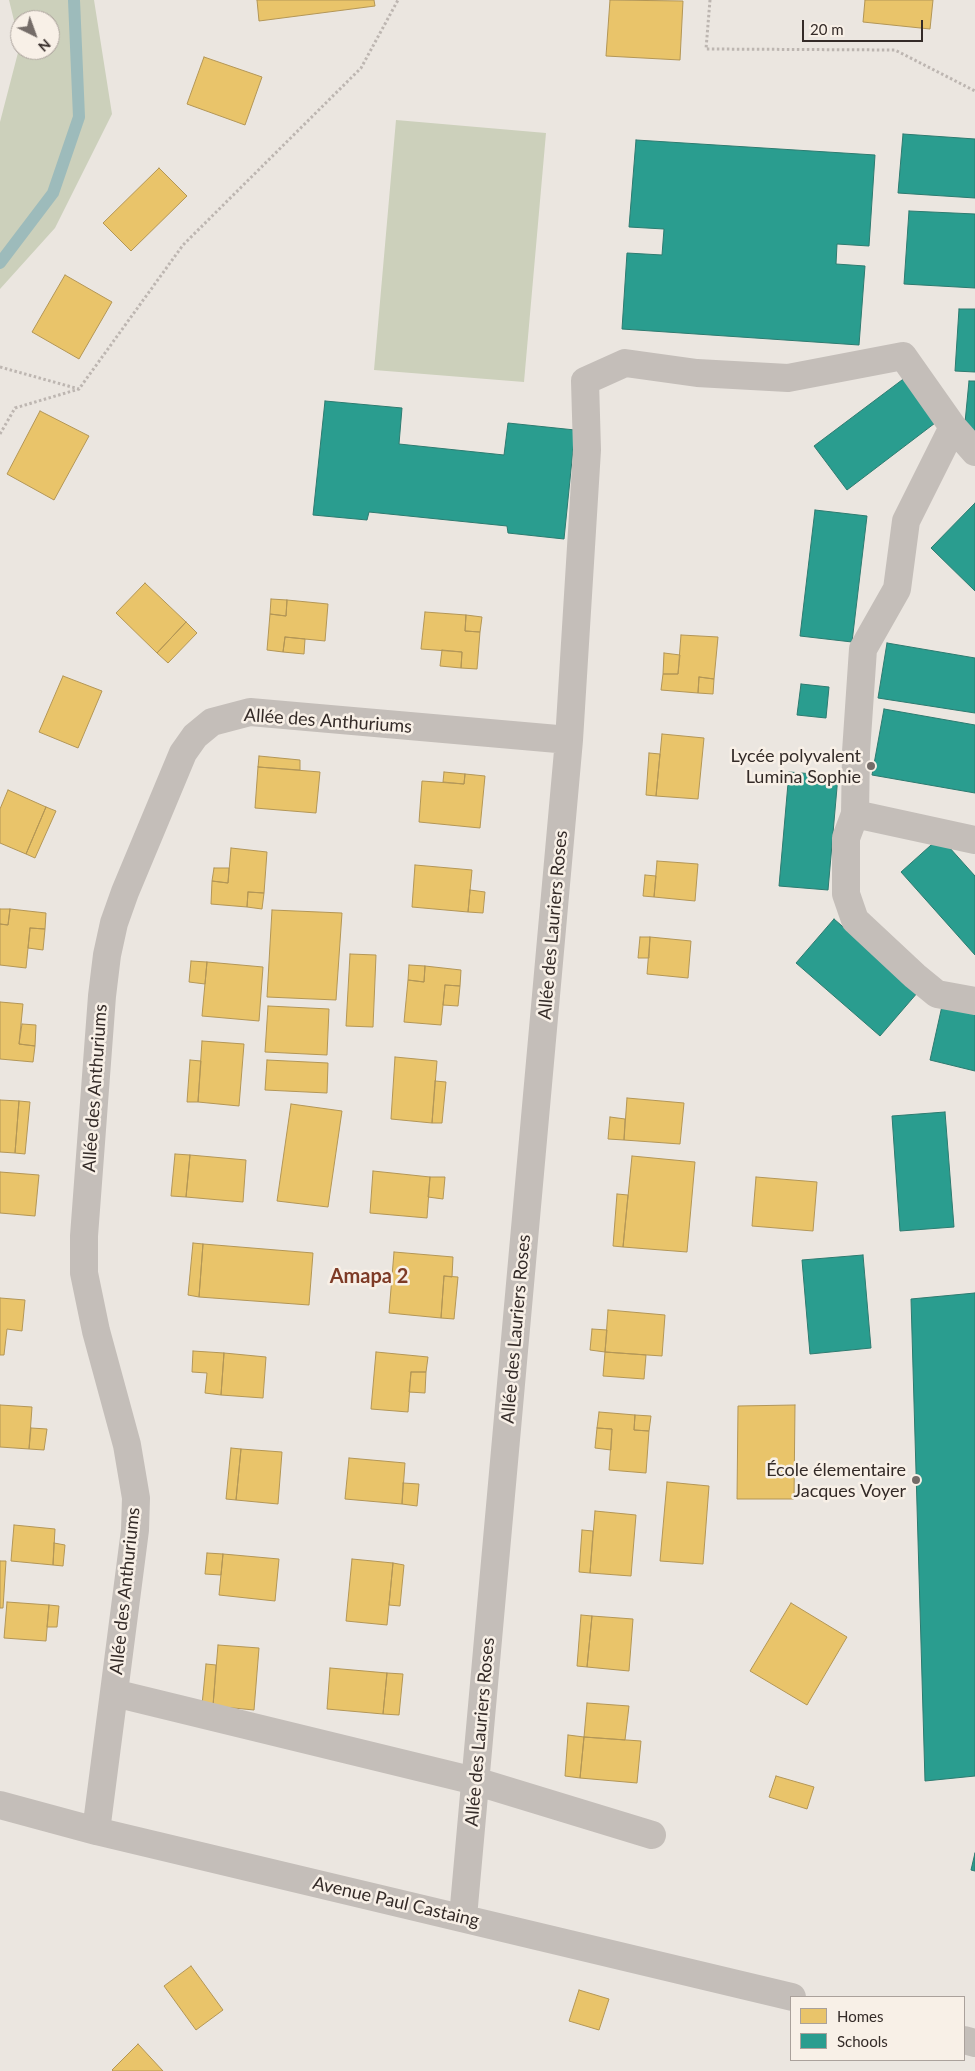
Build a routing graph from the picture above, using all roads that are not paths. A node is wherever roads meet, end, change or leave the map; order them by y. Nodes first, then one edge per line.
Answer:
1 (953, 427) junction
2 (975, 452) edge
3 (569, 740) junction
4 (855, 814) junction
5 (975, 840) edge
6 (975, 1002) edge
7 (114, 1693) junction
8 (475, 1781) junction
9 (0, 1805) edge
10 (96, 1831) junction
11 (652, 1835) dead end
12 (463, 1917) junction
13 (790, 1997) edge

1 - 2 street
1 - 3 street, Allée des Lauriers Roses
1 - 4 street
3 - 7 street, Allée des Anthuriums
3 - 8 street, Allée des Lauriers Roses
4 - 5 street
4 - 6 street
7 - 8 street
7 - 10 street, Allée des Anthuriums
8 - 11 street
8 - 12 street, Allée des Lauriers Roses
9 - 10 street, Avenue Paul Castaing
10 - 12 street, Avenue Paul Castaing
12 - 13 street, Avenue Paul Castaing

